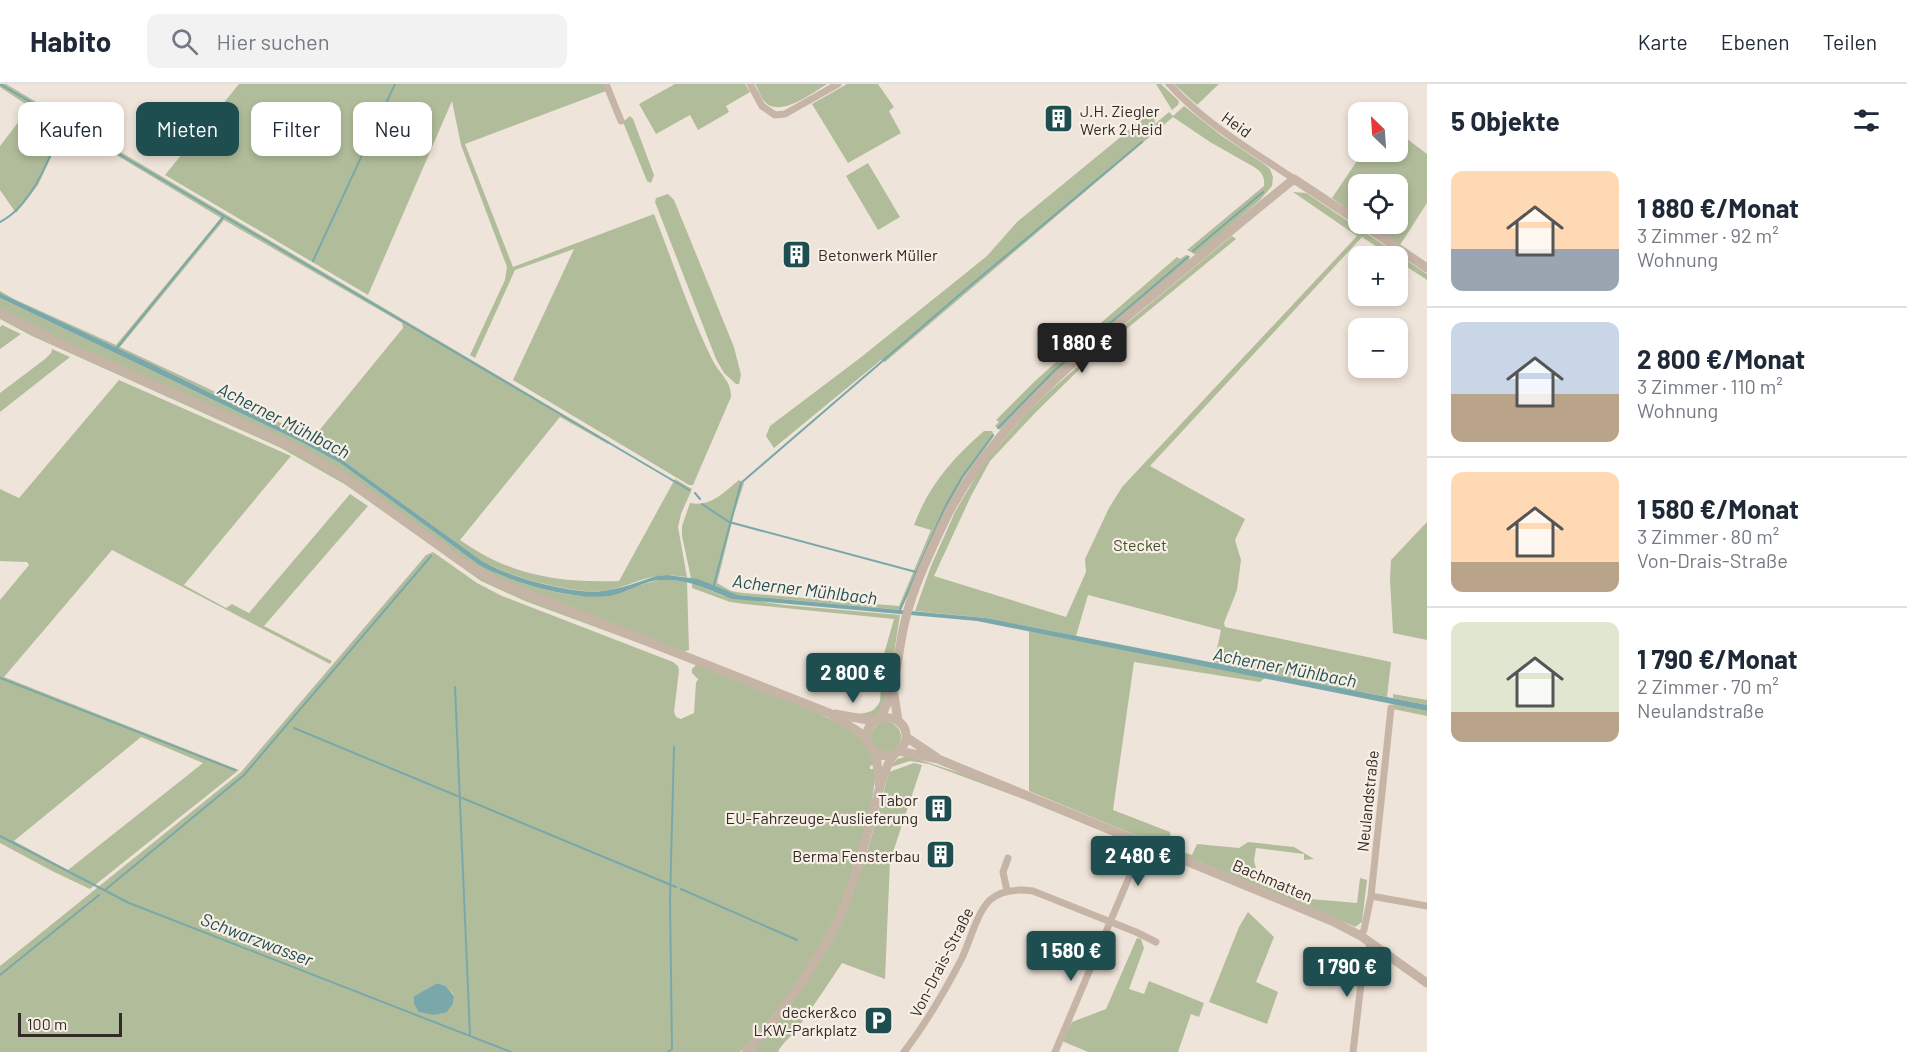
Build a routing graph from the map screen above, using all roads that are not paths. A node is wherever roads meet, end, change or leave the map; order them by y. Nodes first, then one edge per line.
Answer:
1 (606, 84) edge
2 (750, 84) edge
3 (838, 84) edge
4 (1169, 84) edge
5 (621, 121) dead end
6 (1294, 179) junction
7 (1348, 215) edge
8 (1376, 234) edge
9 (1427, 268) edge
10 (0, 313) edge
11 (893, 686) junction
12 (1391, 708) dead end
13 (829, 713) junction
14 (877, 720) junction
15 (898, 721) junction
16 (906, 737) junction
17 (867, 739) junction
18 (876, 753) junction
19 (896, 753) junction
20 (938, 759) junction
21 (880, 787) junction
22 (1144, 842) junction
23 (1008, 858) dead end
24 (1007, 891) junction
25 (1371, 896) junction
26 (1427, 906) edge
27 (1110, 922) junction
28 (1361, 936) junction
29 (1156, 942) dead end
30 (1371, 942) junction
31 (1427, 983) edge
32 (746, 1052) edge
33 (904, 1052) edge
34 (1055, 1052) edge
35 (1353, 1052) edge

1 - 5 street
2 - 3 street
4 - 6 street, Heid
6 - 7 street
6 - 11 street
8 - 9 street
10 - 13 street
11 - 14 street
11 - 15 street
12 - 25 street, Neulandstraße
13 - 14 street
13 - 17 street
14 - 15 street
14 - 17 street
15 - 16 street
16 - 19 street
16 - 20 street
17 - 18 street
18 - 19 street
18 - 21 street
19 - 20 street
19 - 21 street
20 - 22 street, Bachmatten
21 - 32 street
22 - 27 street
22 - 28 street, Bachmatten
23 - 24 street
24 - 27 street
24 - 33 street, Von-Drais-Straße
25 - 26 street
25 - 28 street, Neulandstraße
27 - 29 street
27 - 34 street
28 - 30 street, Bachmatten
30 - 31 street, Bachmatten
30 - 35 street

